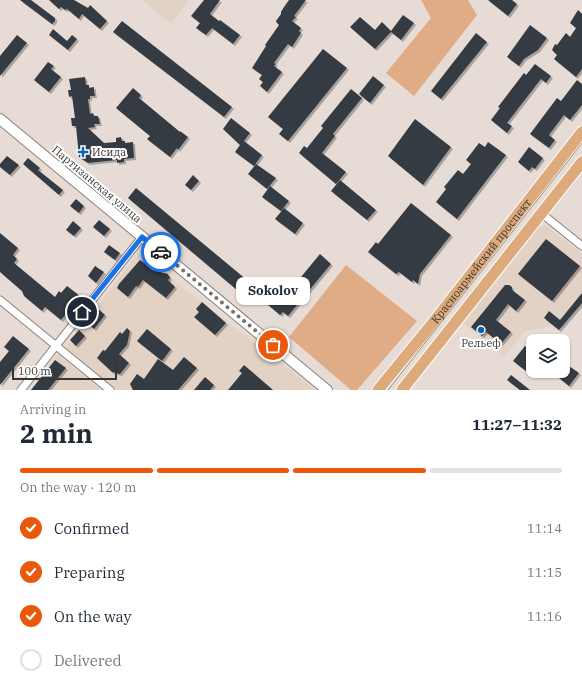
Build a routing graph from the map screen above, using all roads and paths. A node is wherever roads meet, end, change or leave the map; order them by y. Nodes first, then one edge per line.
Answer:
1 (0, 119) edge
2 (582, 132) edge
3 (565, 153) junction
4 (581, 163) edge
5 (541, 213) junction
6 (142, 237) junction
7 (582, 246) edge
8 (0, 300) edge
9 (55, 345) junction
10 (21, 390) edge
11 (110, 390) edge
12 (327, 390) edge
13 (378, 390) edge
14 (402, 390) edge

1 - 6 main road, Партизанская улица
2 - 3 main road, Красноармейский проспект
3 - 4 main road
3 - 13 main road, Красноармейский проспект
4 - 5 main road, Красноармейский проспект
5 - 7 street
5 - 14 main road, Красноармейский проспект
6 - 9 street
6 - 12 main road, Партизанская улица
8 - 9 street
9 - 10 street
9 - 11 street

